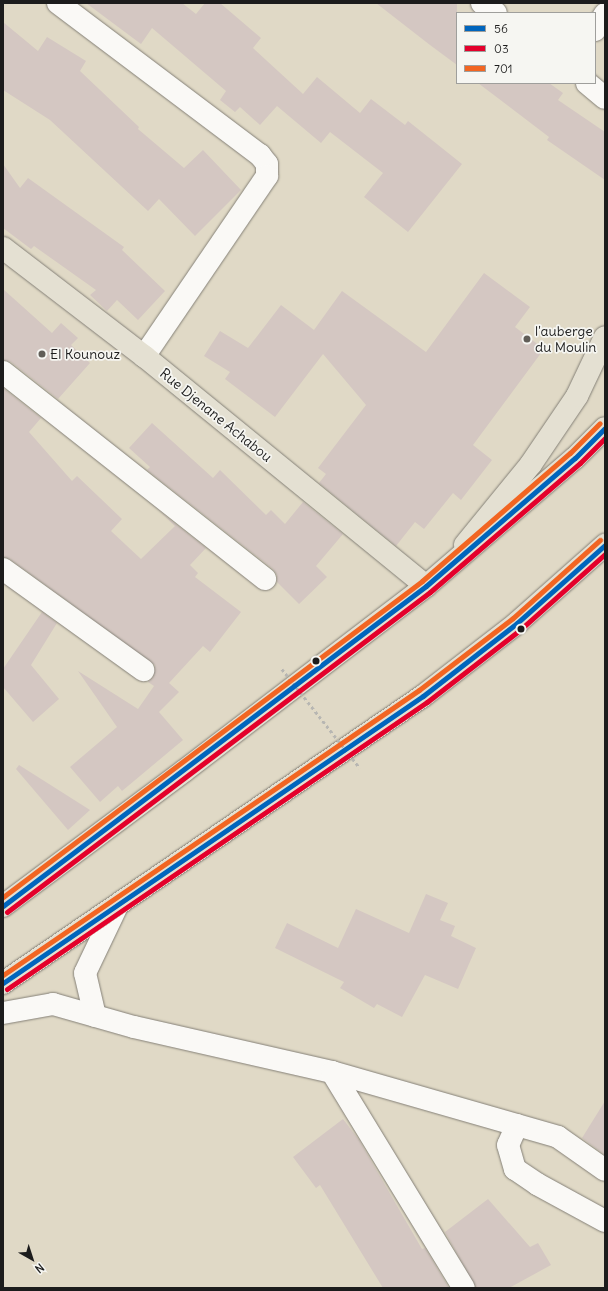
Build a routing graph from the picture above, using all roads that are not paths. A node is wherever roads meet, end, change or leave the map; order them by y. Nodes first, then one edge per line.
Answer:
1 (58, 3) edge
2 (482, 3) edge
3 (495, 12) edge
4 (605, 14) edge
5 (596, 28) edge
6 (588, 84) edge
7 (605, 98) edge
8 (3, 248) edge
9 (605, 337) edge
10 (144, 356) junction
11 (3, 372) edge
12 (605, 428) edge
13 (605, 545) edge
14 (3, 569) edge
15 (445, 569) junction
16 (266, 579) dead end
17 (426, 586) junction
18 (143, 670) dead end
19 (3, 906) edge
20 (117, 906) junction
21 (3, 983) edge
22 (3, 1013) edge
23 (95, 1016) junction
24 (332, 1072) junction
25 (517, 1126) junction
26 (605, 1170) edge
27 (605, 1221) edge
28 (464, 1288) edge

1 - 10 street
2 - 3 street
4 - 5 street
6 - 7 street
8 - 10 main road, Rue Djenane Achabou
9 - 15 main road
10 - 17 main road, Rue Djenane Achabou
11 - 16 street
12 - 15 main road
13 - 20 main road
14 - 18 street
15 - 17 main road
17 - 19 main road
20 - 21 main road
20 - 23 street
22 - 23 street
23 - 24 street
24 - 25 street
24 - 28 street
25 - 26 street
25 - 27 street

